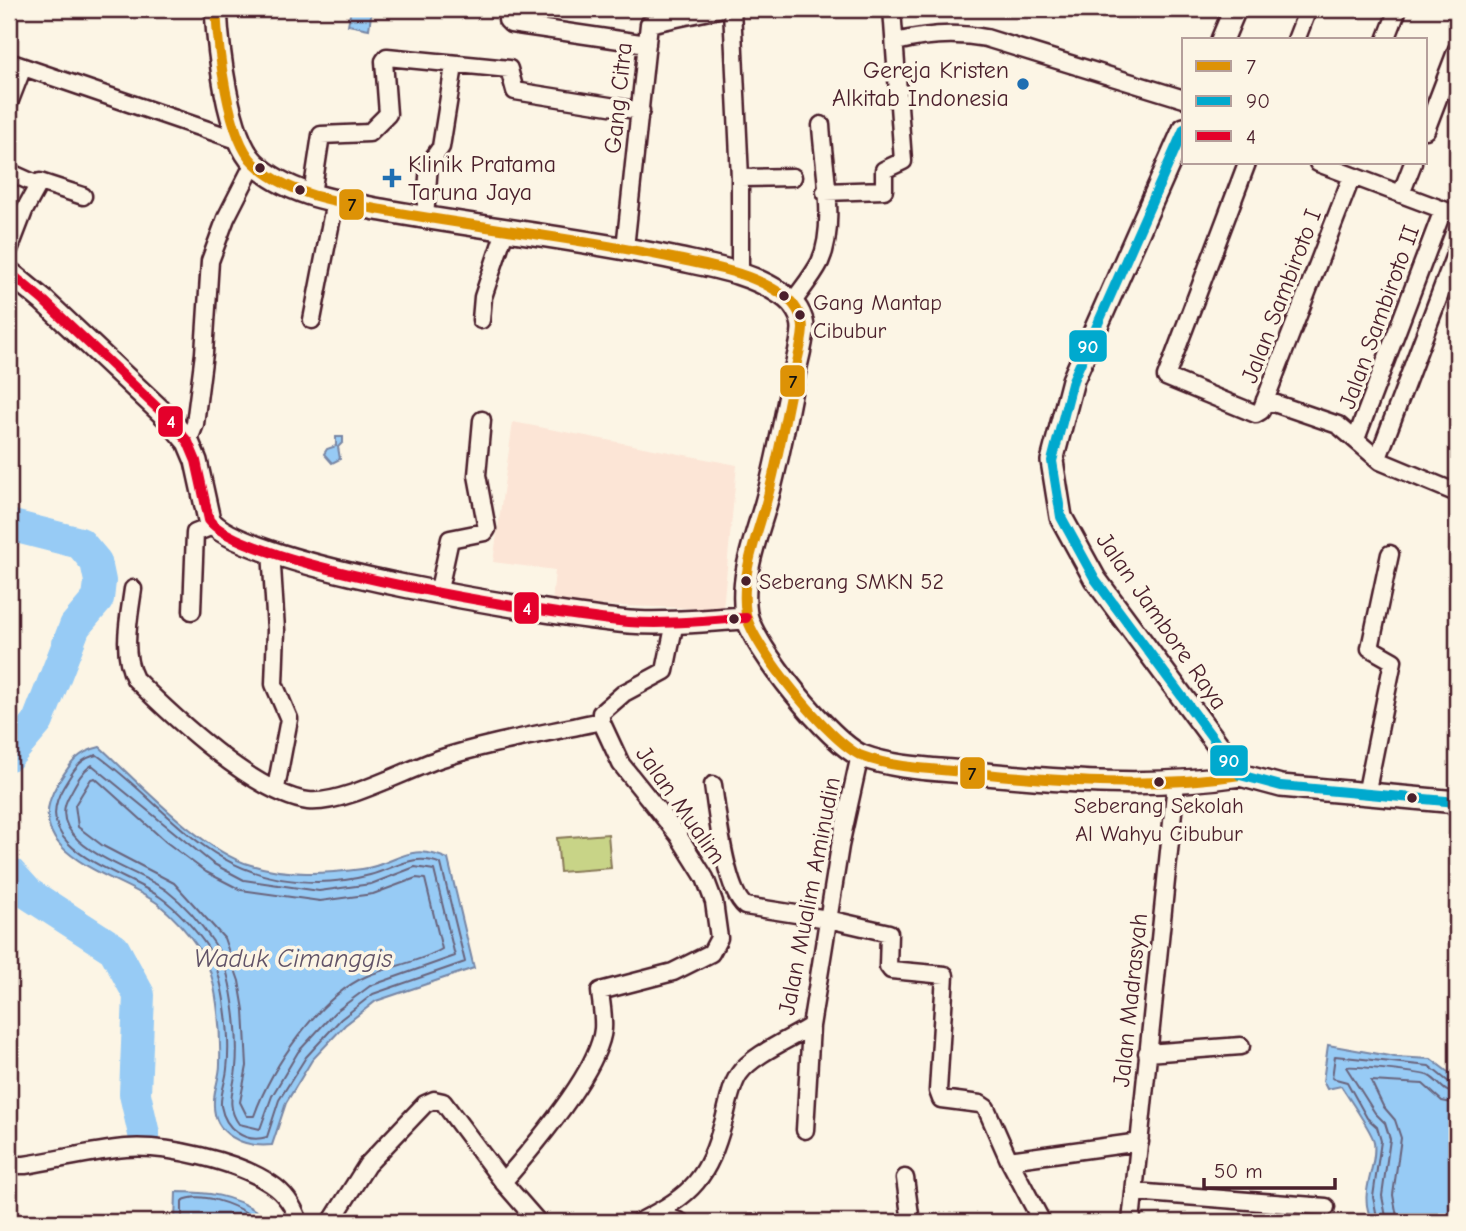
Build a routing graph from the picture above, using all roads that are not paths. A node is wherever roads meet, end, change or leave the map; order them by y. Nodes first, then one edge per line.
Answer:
1 (216, 9) edge
2 (507, 9) edge
3 (719, 9) edge
4 (732, 9) edge
5 (892, 9) edge
6 (1308, 9) edge
7 (1398, 9) edge
8 (1232, 10) edge
9 (1223, 38) edge
10 (1297, 38) edge
11 (1386, 38) edge
12 (896, 42) junction
13 (647, 44) junction
14 (1457, 49) edge
15 (16, 64) edge
16 (454, 66) junction
17 (1182, 98) edge
18 (9, 103) edge
19 (641, 111) junction
20 (821, 125) dead end
21 (1428, 125) edge
22 (1182, 133) edge
23 (237, 140) junction
24 (254, 163) junction
25 (1247, 164) edge
26 (1413, 164) edge
27 (1336, 166) edge
28 (9, 172) edge
29 (1352, 176) junction
30 (793, 177) dead end
31 (740, 178) junction
32 (38, 185) junction
33 (825, 192) junction
34 (312, 194) junction
35 (1401, 194) junction
36 (83, 196) dead end
37 (335, 201) junction
38 (1450, 212) edge
39 (425, 218) junction
40 (505, 231) junction
41 (625, 248) junction
42 (1457, 249) edge
43 (9, 250) edge
44 (9, 272) edge
45 (740, 273) junction
46 (792, 303) junction
47 (312, 320) dead end
48 (481, 320) dead end
49 (1265, 400) junction
50 (482, 420) dead end
51 (1356, 439) junction
52 (188, 442) junction
53 (1378, 458) junction
54 (1457, 493) edge
55 (213, 526) junction
56 (271, 551) junction
57 (1390, 554) dead end
58 (132, 589) dead end
59 (438, 594) junction
60 (192, 611) dead end
61 (746, 618) junction
62 (675, 622) junction
63 (601, 720) junction
64 (860, 755) junction
65 (1240, 775) junction
66 (1176, 783) junction
67 (713, 785) dead end
68 (276, 788) junction
69 (1366, 795) junction
70 (1457, 802) edge
71 (828, 919) junction
72 (811, 1026) junction
73 (1241, 1046) dead end
74 (1147, 1053) junction
75 (806, 1130) dead end
76 (1140, 1142) junction
77 (1009, 1160) junction
78 (9, 1165) edge
79 (905, 1178) dead end
80 (503, 1182) junction
81 (1134, 1192) junction
82 (1326, 1207) dead end
83 (657, 1213) junction
84 (299, 1222) edge
85 (331, 1222) edge
86 (538, 1222) edge
87 (639, 1222) edge
88 (681, 1222) edge
89 (911, 1222) edge
90 (1042, 1222) edge
91 (1131, 1222) edge

1 - 23 street
2 - 13 street
3 - 13 street, Gang Citra
4 - 31 street
5 - 12 street
6 - 10 street
7 - 11 street
8 - 9 street
12 - 17 street
12 - 33 street
13 - 19 street, Gang Citra
14 - 21 street
15 - 18 street
15 - 23 street
16 - 19 street
16 - 34 street
16 - 39 street
19 - 41 street, Gang Citra
20 - 33 street
22 - 65 street, Jalan Jambore Raya
23 - 24 street
24 - 34 street
24 - 52 street
25 - 49 street, Jalan Sambiroto I
26 - 35 street
27 - 29 street
28 - 32 street
29 - 35 street
29 - 49 street, Jalan Sambiroto I
30 - 31 street
31 - 45 street
32 - 36 street
32 - 43 street
33 - 46 street
34 - 37 street
35 - 38 street
37 - 39 street
37 - 47 street
38 - 51 street, Jalan Sambiroto II
39 - 40 street
40 - 41 street
40 - 48 street
41 - 45 street
42 - 53 street
44 - 52 street
45 - 46 street
46 - 61 street
49 - 51 street, Jalan Sambiroto II
50 - 59 street
51 - 53 street, Jalan Sambiroto II
52 - 55 street
53 - 54 street, Jalan Sambiroto II
55 - 56 street
55 - 60 street
56 - 59 street
56 - 68 street
57 - 69 street
58 - 68 street
59 - 62 street
61 - 62 street
61 - 64 street
62 - 63 street
63 - 68 street
63 - 80 street, Jalan Mualim
64 - 66 street
64 - 71 street, Jalan Mualim Aminudin
65 - 66 street
65 - 69 street
66 - 74 street, Jalan Madrasyah
67 - 71 street
69 - 70 street
71 - 72 street, Jalan Mualim Aminudin
71 - 77 street
72 - 75 street
72 - 83 street, Jalan Mualim Aminudin
73 - 74 street
74 - 76 street, Jalan Madrasyah
76 - 77 street
76 - 81 street, Jalan Madrasyah
77 - 90 street
78 - 84 street
79 - 89 street
80 - 85 street
80 - 86 street
81 - 82 street
81 - 91 street, Jalan Madrasyah
83 - 87 street, Jalan Mualim Aminudin
83 - 88 street

